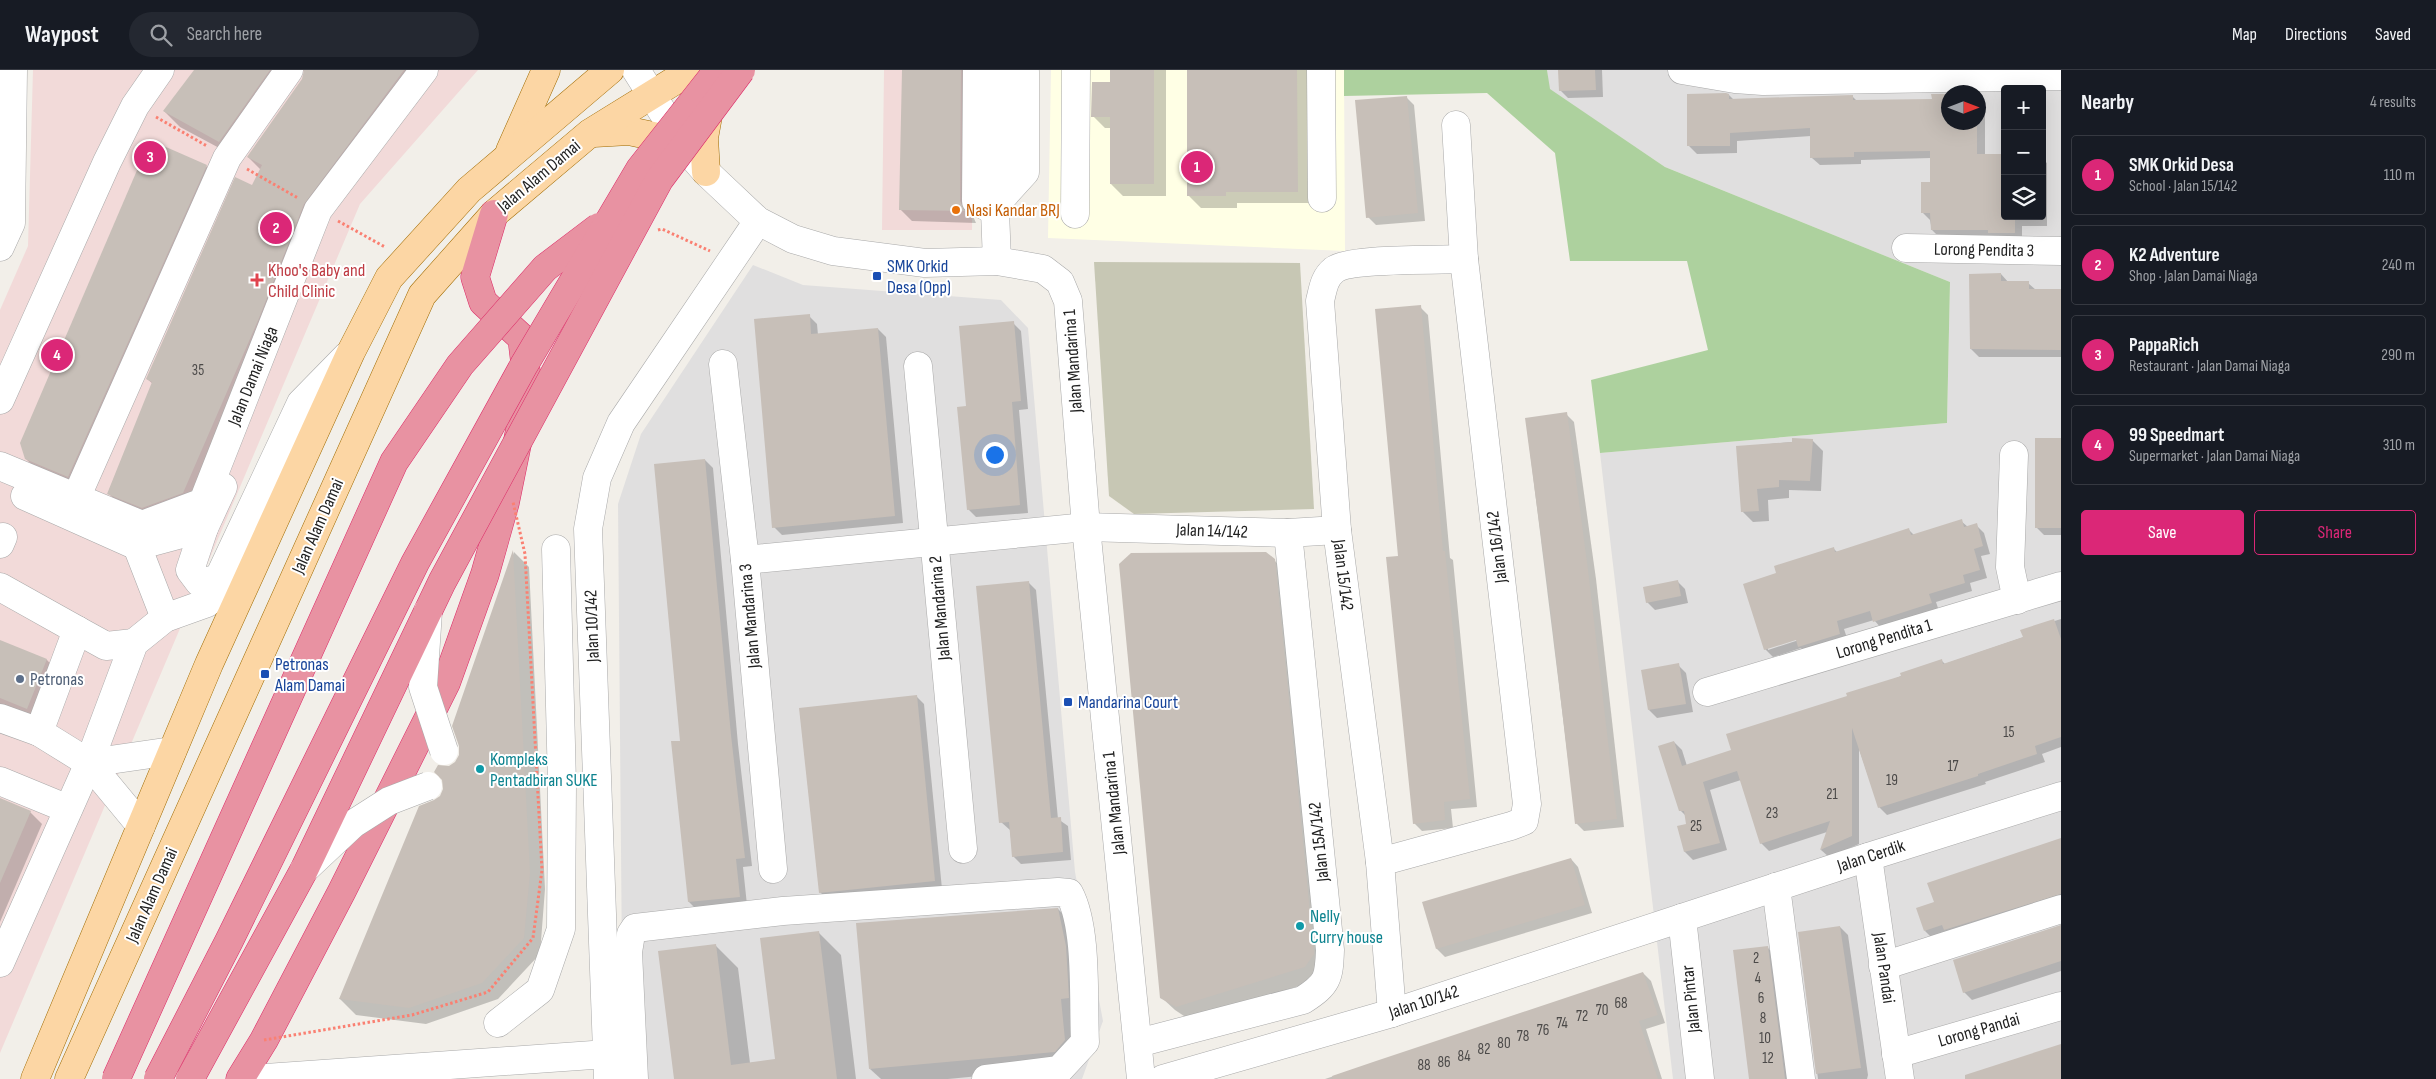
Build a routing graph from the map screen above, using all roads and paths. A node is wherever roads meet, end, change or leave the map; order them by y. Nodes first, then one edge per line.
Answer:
1 (14, 70) edge
2 (160, 70) edge
3 (289, 70) edge
4 (424, 70) edge
5 (546, 70) edge
6 (610, 70) edge
7 (636, 70) edge
8 (719, 70) edge
9 (741, 70) edge
10 (978, 70) edge
11 (1002, 70) edge
12 (1022, 70) edge
13 (1076, 70) edge
14 (1321, 70) edge
15 (1682, 70) edge
16 (678, 74) edge
17 (2061, 76) edge
18 (651, 95) junction
19 (1456, 125) dead end
20 (590, 133) junction
21 (681, 142) junction
22 (508, 157) junction
23 (706, 172) junction
24 (659, 180) junction
25 (1322, 198) dead end
26 (996, 207) junction
27 (318, 210) junction
28 (494, 214) junction
29 (1075, 214) dead end
30 (758, 221) junction
31 (653, 231) dead end
32 (0, 247) edge
33 (1906, 248) dead end
34 (2061, 251) edge
35 (406, 260) junction
36 (1464, 260) junction
37 (732, 261) junction
38 (997, 261) junction
39 (266, 344) junction
40 (351, 352) junction
41 (723, 364) dead end
42 (918, 366) dead end
43 (0, 400) edge
44 (2014, 455) dead end
45 (0, 466) edge
46 (505, 467) junction
47 (0, 485) edge
48 (76, 498) junction
49 (1086, 527) junction
50 (204, 528) junction
51 (1337, 530) junction
52 (1288, 533) junction
53 (934, 540) junction
54 (138, 546) junction
55 (556, 549) dead end
56 (745, 560) junction
57 (218, 580) junction
58 (2061, 586) edge
59 (0, 587) edge
60 (2017, 600) junction
61 (428, 611) junction
62 (165, 618) junction
63 (77, 630) junction
64 (134, 643) junction
65 (1706, 692) dead end
66 (0, 718) edge
67 (39, 732) junction
68 (172, 751) junction
69 (444, 751) dead end
70 (89, 763) junction
71 (0, 781) edge
72 (597, 783) junction
73 (562, 784) junction
74 (428, 786) dead end
75 (2061, 796) edge
76 (68, 809) junction
77 (141, 826) junction
78 (962, 849) dead end
79 (1868, 857) junction
80 (1380, 862) junction
81 (773, 869) dead end
82 (304, 870) junction
83 (1776, 887) junction
84 (2061, 909) edge
85 (1682, 918) junction
86 (0, 963) edge
87 (1883, 966) junction
88 (2061, 1006) edge
89 (1392, 1013) junction
90 (498, 1023) dead end
91 (264, 1040) junction
92 (1138, 1043) junction
93 (1898, 1066) edge
94 (608, 1067) edge
95 (35, 1079) edge
96 (69, 1079) edge
97 (116, 1079) edge
98 (158, 1079) edge
99 (190, 1079) edge
100 (240, 1079) edge
101 (250, 1079) edge
102 (634, 1079) edge
103 (986, 1079) edge
104 (1141, 1079) edge
105 (1163, 1079) edge
106 (1700, 1079) edge
107 (1801, 1079) edge

1 - 32 street
2 - 43 street
3 - 48 street
4 - 27 street, Jalan Damai Niaga
5 - 22 main road
6 - 22 main road, Jalan Alam Damai
7 - 18 street, Jalan Mandarina 1
8 - 23 main road
8 - 98 highway, bridge
9 - 24 highway, bridge
10 - 26 street
11 - 26 street
12 - 26 street
13 - 29 street
14 - 25 street
15 - 17 street
16 - 18 main road, Jalan Alam Damai
16 - 23 street, Jalan Mandarina 1
18 - 20 main road, Jalan Alam Damai
18 - 21 street, Jalan Mandarina 1
19 - 36 street, Jalan 16/142
20 - 21 main road
20 - 28 main road, Jalan Alam Damai
21 - 23 street, Jalan Mandarina 1
22 - 35 main road, Jalan Alam Damai
23 - 30 street, Jalan Mandarina 1
24 - 46 highway, bridge
24 - 97 highway, bridge
26 - 38 street
27 - 35 path
27 - 39 street, Jalan Damai Niaga
28 - 91 highway, bridge
28 - 96 main road, Jalan Alam Damai
30 - 37 street, Jalan 10/142
30 - 38 street, Jalan Mandarina 1
31 - 37 path
33 - 34 street, Lorong Pendita 3
35 - 40 main road, Jalan Alam Damai
36 - 51 street, Jalan 15/142
36 - 80 street, Jalan 16/142
37 - 72 street, Jalan 10/142
38 - 49 street, Jalan Mandarina 1
39 - 48 street, Jalan Damai Niaga
39 - 50 street
40 - 57 street
40 - 68 main road, Jalan Alam Damai
41 - 56 street, Jalan Mandarina 3
42 - 53 street, Jalan Mandarina 2
44 - 60 street
45 - 48 street, Jalan Damai Niaga
46 - 61 highway, bridge
46 - 91 path, bridge
47 - 54 street
49 - 52 street, Jalan 14/142
49 - 53 street
49 - 92 street, Jalan Mandarina 1
50 - 54 street
50 - 57 street
51 - 52 street, Jalan 14/142
51 - 80 street, Jalan 15/142
52 - 92 street, Jalan 15A/142
53 - 56 street
53 - 78 street, Jalan Mandarina 2
54 - 62 street
55 - 73 street
56 - 81 street, Jalan Mandarina 3
57 - 62 street
58 - 60 street, Lorong Pendita 1
59 - 63 street
60 - 65 street, Lorong Pendita 1
61 - 69 street, bridge
61 - 82 highway, bridge
62 - 64 street
63 - 64 street
63 - 67 street
64 - 70 street
66 - 67 street
67 - 70 street
68 - 70 street
68 - 77 main road, Jalan Alam Damai
70 - 76 street
70 - 77 street
71 - 76 street
72 - 73 street
72 - 94 street, Jalan 10/142
73 - 90 street
74 - 82 street, bridge
75 - 79 street, Jalan Cerdik
76 - 86 street
77 - 95 main road, Jalan Alam Damai
79 - 83 street, Jalan Cerdik
79 - 87 street, Jalan Pandai
80 - 89 street, Jalan 15/142
82 - 99 highway, bridge
83 - 85 street, Jalan Cerdik
83 - 107 street
84 - 87 street
85 - 89 street, Jalan 10/142
85 - 106 street, Jalan Pintar
87 - 93 street, Jalan Pandai
88 - 93 street, Lorong Pandai
89 - 105 street, Jalan 10/142
91 - 100 highway
92 - 104 street, Jalan Mandarina 1
94 - 101 street
102 - 103 street

